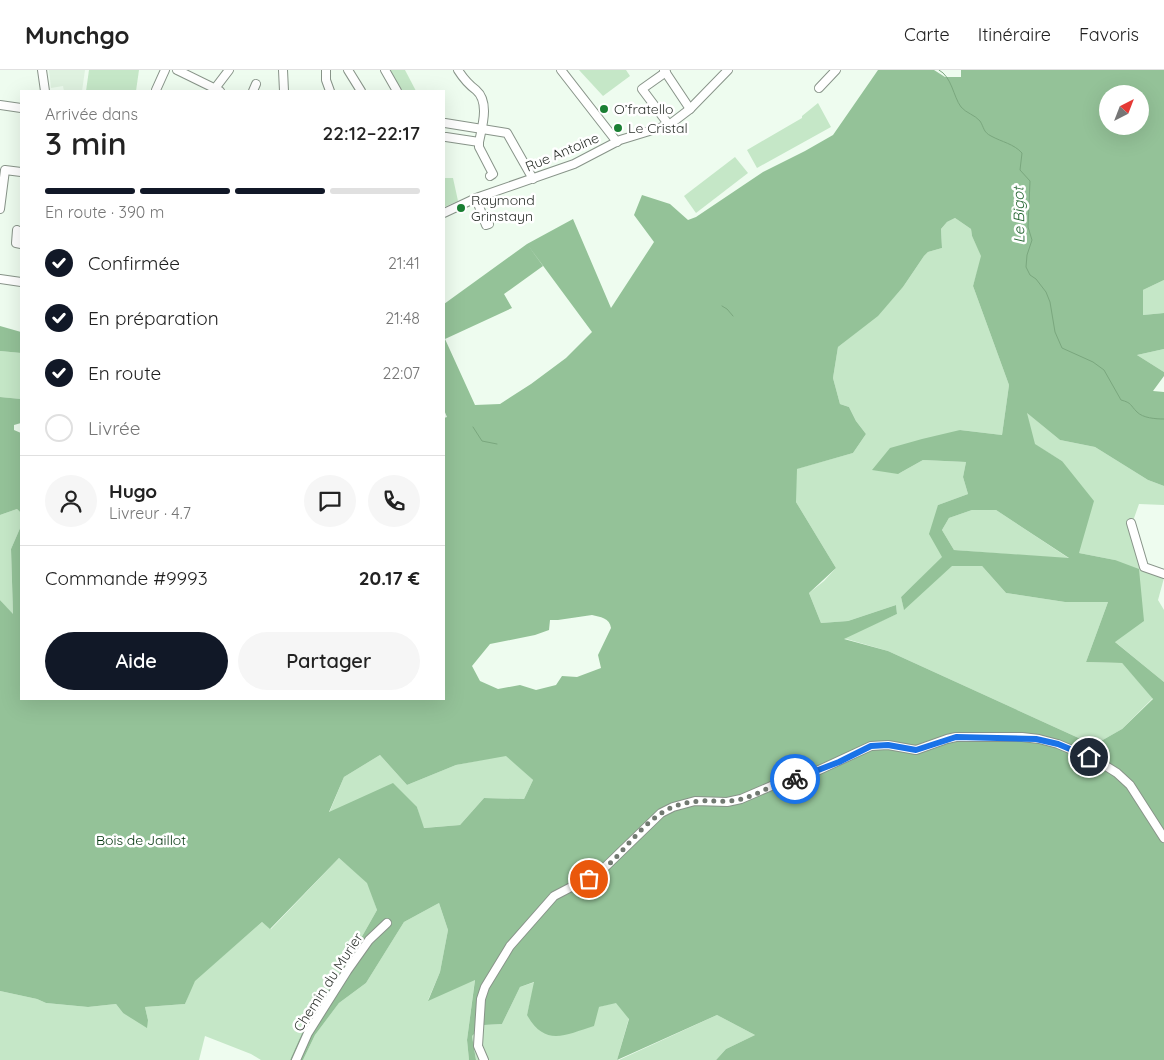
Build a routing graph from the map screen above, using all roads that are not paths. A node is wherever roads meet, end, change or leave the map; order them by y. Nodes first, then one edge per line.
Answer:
1 (42, 70) edge
2 (165, 70) edge
3 (177, 70) edge
4 (229, 70) edge
5 (283, 70) edge
6 (326, 70) edge
7 (348, 70) edge
8 (385, 70) edge
9 (458, 70) edge
10 (561, 70) edge
11 (728, 70) edge
12 (836, 70) edge
13 (665, 71) edge
14 (196, 74) edge
15 (819, 88) dead end
16 (45, 90) edge
17 (156, 90) edge
18 (216, 90) edge
19 (284, 90) edge
20 (330, 90) edge
21 (360, 90) edge
22 (396, 90) edge
23 (0, 106) edge
24 (20, 108) edge
25 (690, 109) junction
26 (445, 123) dead end
27 (669, 125) junction
28 (481, 128) junction
29 (446, 137) dead end
30 (479, 142) junction
31 (617, 142) junction
32 (20, 172) edge
33 (490, 176) dead end
34 (533, 179) junction
35 (476, 198) junction
36 (0, 209) edge
37 (445, 213) edge
38 (489, 224) dead end
39 (17, 230) dead end
40 (20, 244) edge
41 (0, 279) edge
42 (20, 282) edge
43 (1131, 523) dead end
44 (1164, 574) edge
45 (1164, 838) edge
46 (387, 923) dead end
47 (296, 1060) edge
48 (484, 1060) edge

1 - 16 street
2 - 17 street
3 - 14 street
4 - 18 street
5 - 19 street
6 - 20 street
7 - 21 street
8 - 22 street
9 - 28 street
10 - 31 street
11 - 25 street, Rue Antoine
12 - 15 street
13 - 25 street
13 - 27 street
14 - 18 street
23 - 24 street
25 - 27 street, Rue Antoine
26 - 28 street
27 - 31 street, Rue Antoine
28 - 30 street
28 - 34 street
29 - 30 street
30 - 33 street
31 - 34 street, Rue Antoine
32 - 36 street
34 - 35 street, Rue Antoine
35 - 37 street, Rue Antoine
35 - 38 street
39 - 40 street
41 - 42 street
43 - 44 street
45 - 48 street
46 - 47 street, Chemin du Murier

